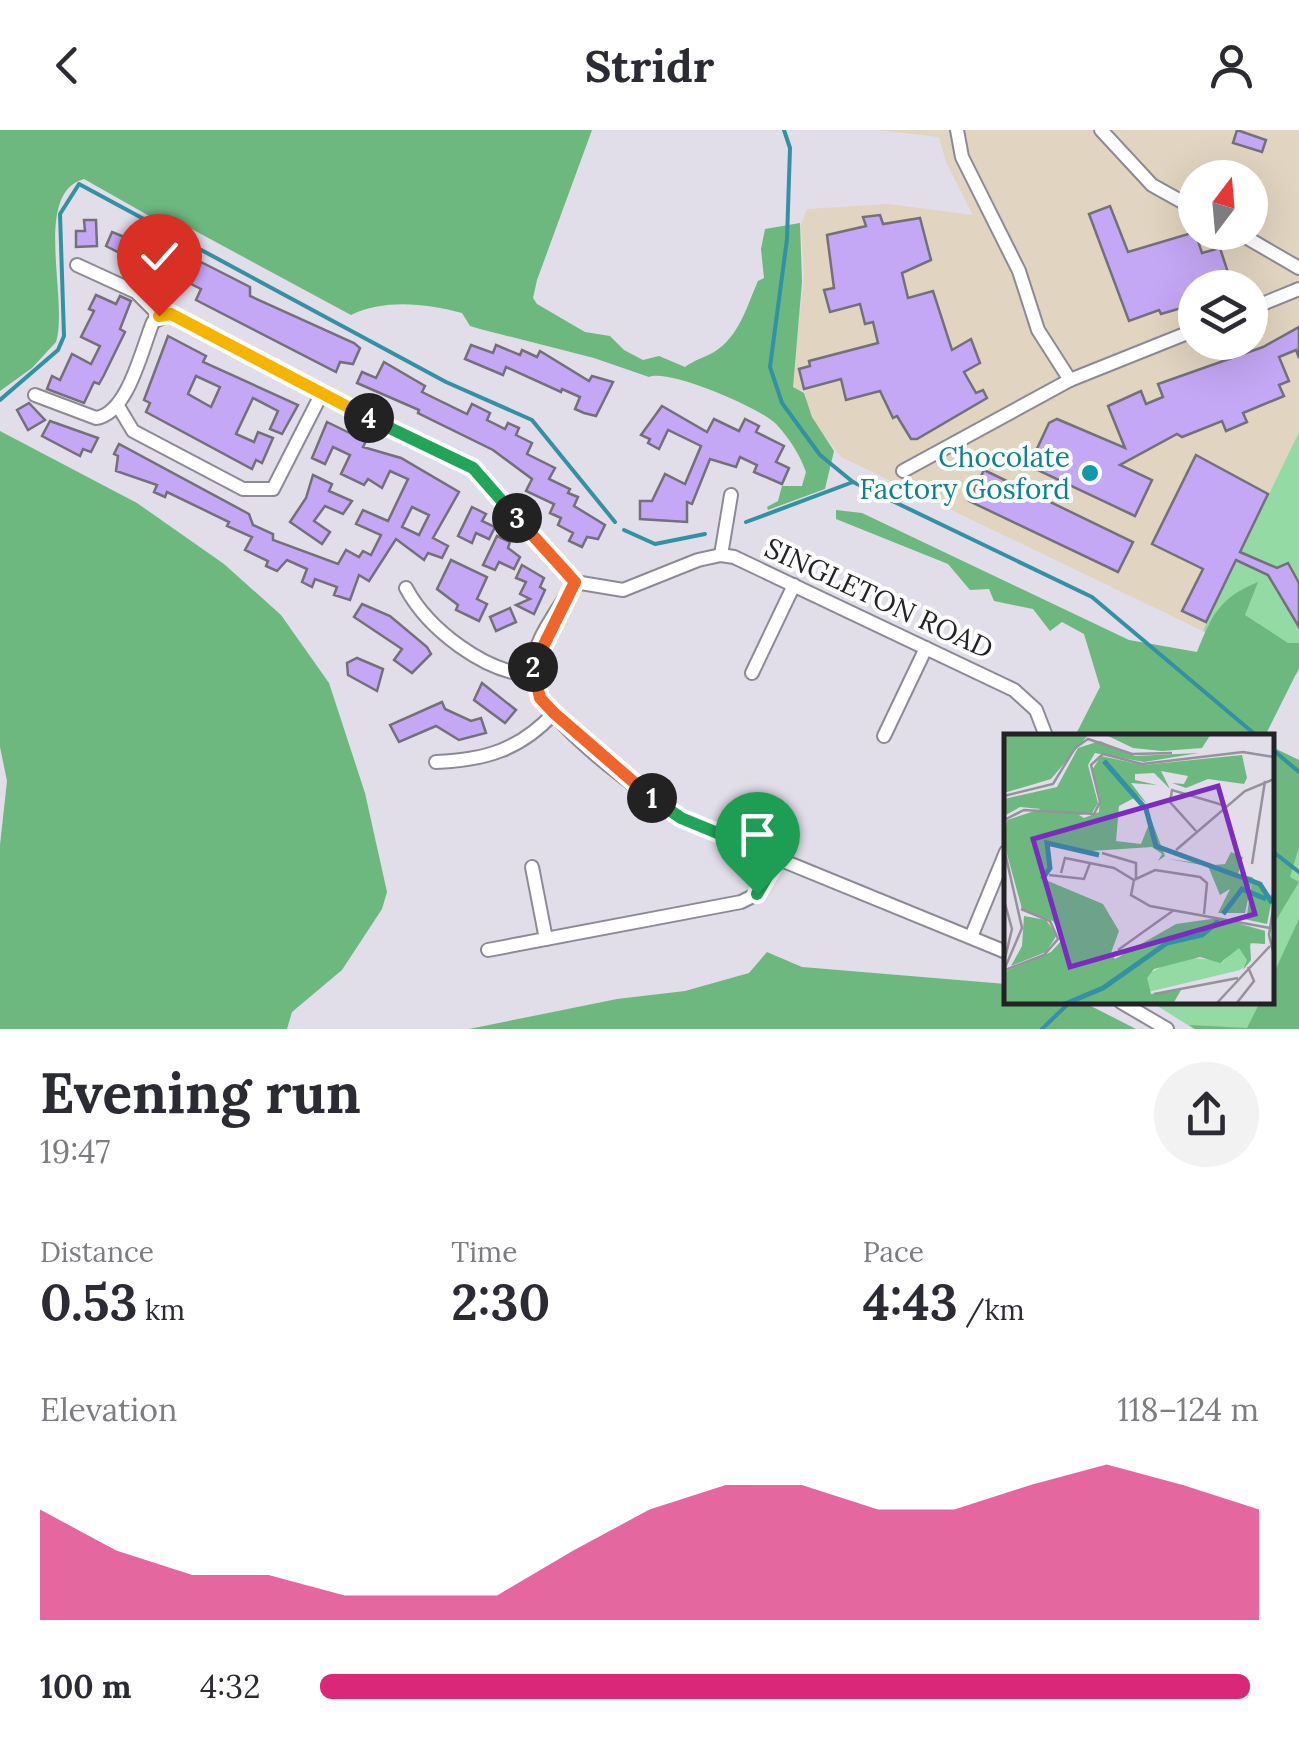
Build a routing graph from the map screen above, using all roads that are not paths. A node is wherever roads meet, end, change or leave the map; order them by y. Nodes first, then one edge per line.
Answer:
1 (957, 130) edge
2 (1100, 130) edge
3 (1178, 199) edge
4 (1268, 250) edge
5 (77, 265) dead end
6 (1299, 268) edge
7 (1299, 289) edge
8 (1268, 302) edge
9 (159, 316) junction
10 (1178, 337) edge
11 (1070, 380) junction
12 (35, 394) dead end
13 (322, 395) junction
14 (118, 406) junction
15 (903, 471) dead end
16 (731, 495) dead end
17 (722, 555) junction
18 (575, 582) junction
19 (794, 585) junction
20 (406, 588) dead end
21 (926, 648) junction
22 (752, 673) dead end
23 (532, 675) junction
24 (554, 713) junction
25 (1045, 734) edge
26 (884, 736) dead end
27 (436, 762) dead end
28 (1004, 857) edge
29 (778, 858) junction
30 (532, 867) dead end
31 (971, 937) junction
32 (546, 939) junction
33 (488, 950) dead end
34 (1004, 951) edge
35 (1124, 1004) edge
36 (1167, 1029) edge

1 - 11 street
2 - 3 street
4 - 6 street
5 - 9 street
7 - 8 street
9 - 13 street
9 - 14 street
10 - 11 street
11 - 15 street
12 - 14 street
13 - 14 street
13 - 18 street
16 - 17 street
17 - 18 street, SINGLETON ROAD
17 - 19 street, SINGLETON ROAD
18 - 23 street
19 - 21 street, SINGLETON ROAD
19 - 22 street
20 - 23 street
21 - 25 street, SINGLETON ROAD
21 - 26 street
23 - 24 street
24 - 27 street
24 - 29 street
28 - 31 street
29 - 31 street
29 - 32 street
30 - 32 street
31 - 34 street
32 - 33 street
35 - 36 street

